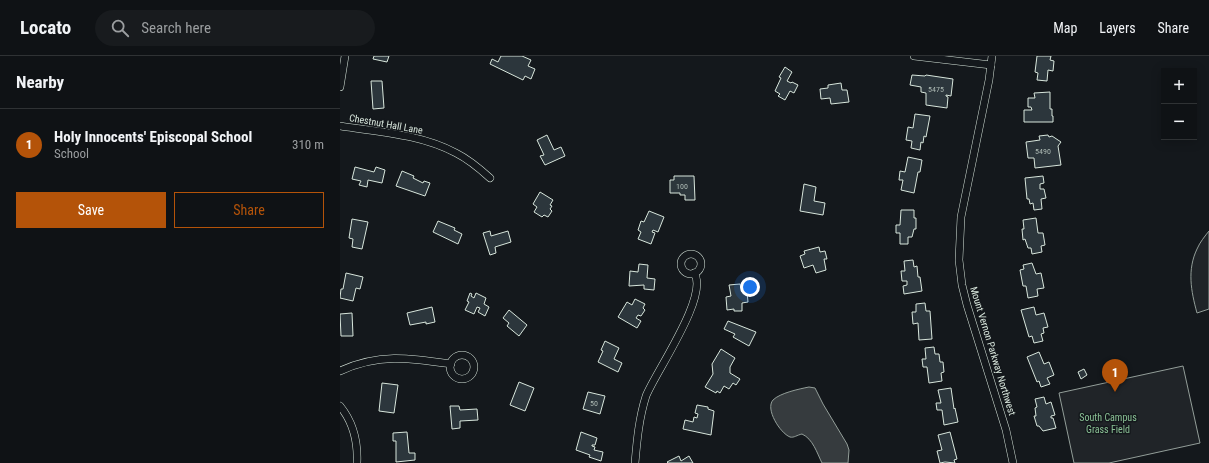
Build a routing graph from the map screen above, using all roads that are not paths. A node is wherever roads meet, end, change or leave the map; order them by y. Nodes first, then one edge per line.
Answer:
1 (345, 56) edge
2 (914, 56) edge
3 (992, 56) edge
4 (991, 64) junction
5 (340, 87) edge
6 (340, 126) edge
7 (490, 178) dead end
8 (694, 273) dead end
9 (451, 364) dead end
10 (340, 371) edge
11 (340, 406) edge
12 (357, 463) edge
13 (636, 463) edge
14 (1013, 463) edge

1 - 5 street
2 - 4 street
3 - 4 street, Mount Vernon Parkway Northwest
4 - 14 street, Mount Vernon Parkway Northwest
6 - 7 street, Chestnut Hall Lane
8 - 13 street
9 - 10 street
11 - 12 street

